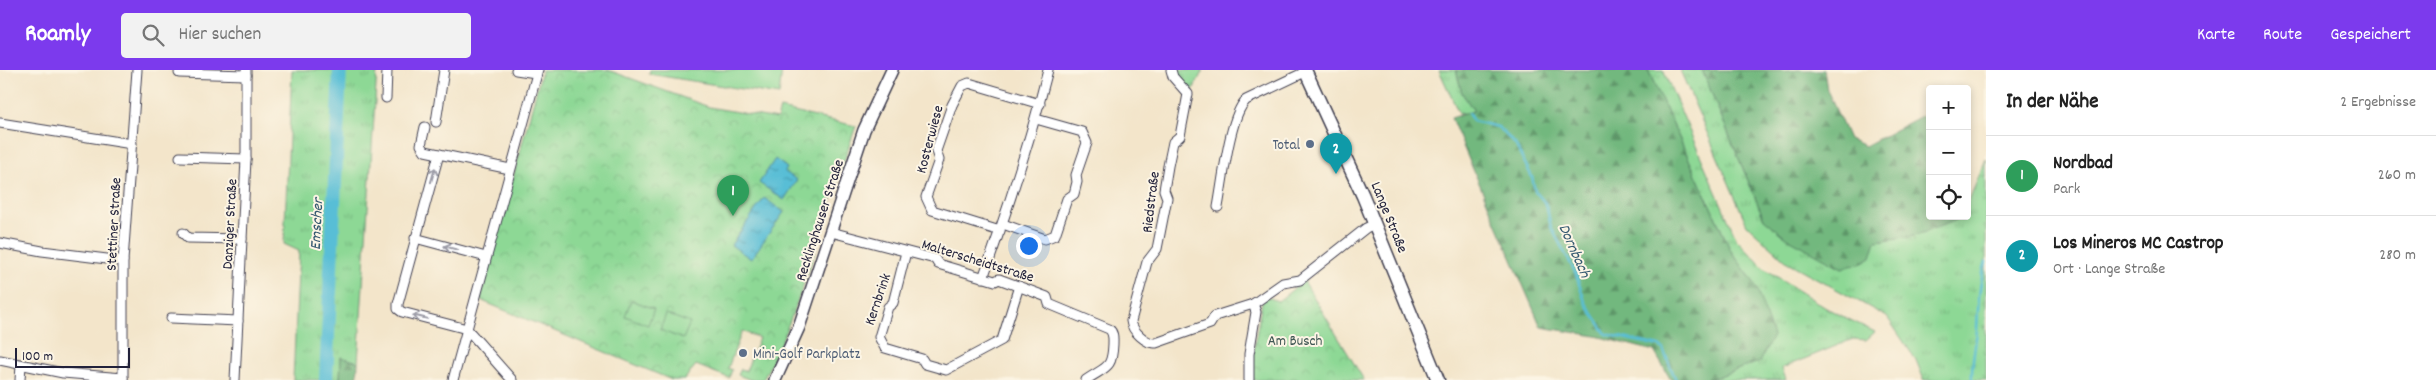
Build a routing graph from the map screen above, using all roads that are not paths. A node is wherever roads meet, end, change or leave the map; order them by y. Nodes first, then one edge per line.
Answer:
1 (137, 70) edge
2 (387, 70) edge
3 (444, 70) edge
4 (516, 70) edge
5 (892, 70) edge
6 (1048, 70) edge
7 (1171, 70) edge
8 (1305, 71) edge
9 (246, 72) edge
10 (537, 72) edge
11 (179, 73) dead end
12 (386, 98) dead end
13 (1040, 104) junction
14 (1036, 119) junction
15 (436, 122) dead end
16 (0, 123) edge
17 (425, 127) dead end
18 (132, 144) junction
19 (439, 154) junction
20 (180, 157) dead end
21 (246, 159) junction
22 (510, 169) junction
23 (1218, 208) dead end
24 (1375, 224) junction
25 (1001, 228) junction
26 (831, 232) junction
27 (183, 233) dead end
28 (415, 238) junction
29 (242, 239) junction
30 (0, 242) edge
31 (906, 252) junction
32 (486, 257) junction
33 (124, 261) junction
34 (983, 278) junction
35 (1019, 286) junction
36 (1253, 304) junction
37 (171, 318) dead end
38 (238, 322) junction
39 (468, 329) junction
40 (0, 360) edge
41 (21, 365) junction
42 (123, 379) edge
43 (20, 380) edge
44 (235, 380) edge
45 (453, 380) edge
46 (512, 380) edge
47 (775, 380) edge
48 (1086, 380) edge
49 (1249, 380) edge
50 (1438, 380) edge

1 - 18 street, Stettiner Straße
2 - 12 street
3 - 15 street
4 - 10 street
5 - 26 street, Recklinghauser Straße
6 - 13 street
7 - 36 street, Riedstraße
8 - 23 street
8 - 24 main road, Lange Straße
9 - 11 street
9 - 21 street, Danziger Straße
10 - 22 street
13 - 14 street
13 - 25 street, Kosterwiese
14 - 25 street
14 - 25 street
16 - 18 street
17 - 19 street
18 - 33 street, Stettiner Straße
19 - 22 street
28 -> 19 street
20 - 21 street
21 - 29 street, Danziger Straße
22 - 32 street
24 - 36 street, Riedstraße
24 - 50 main road, Lange Straße
25 - 34 street
26 - 31 street, Malterscheidtstraße
26 - 47 street, Recklinghauser Straße
27 - 29 street
32 -> 28 street
39 -> 28 street
29 - 38 street, Danziger Straße
30 - 33 street
31 - 34 street, Malterscheidtstraße
31 - 35 street, Kernbrink
32 - 39 street
33 - 42 street, Stettiner Straße
34 - 35 street, Malterscheidtstraße
35 - 48 street, Malterscheidtstraße
36 - 49 street
37 - 38 street
38 - 44 street, Danziger Straße
39 - 45 street
39 - 46 street
40 - 41 street
41 - 42 street
41 - 43 street

